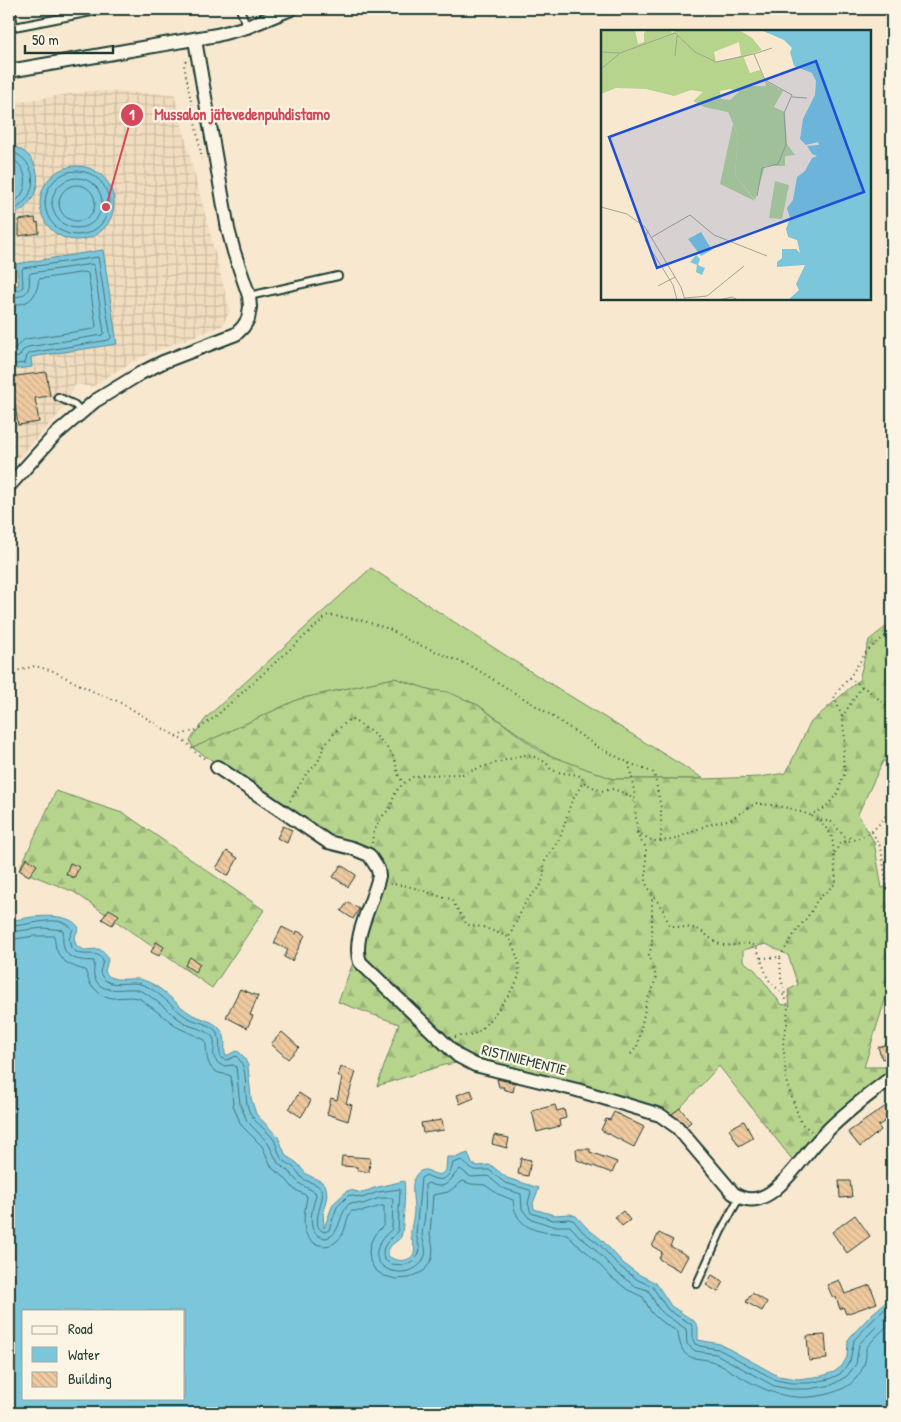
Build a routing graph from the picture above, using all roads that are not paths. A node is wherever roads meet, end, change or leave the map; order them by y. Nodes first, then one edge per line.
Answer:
1 (11, 9) edge
2 (107, 9) edge
3 (240, 9) edge
4 (291, 9) edge
5 (85, 11) edge
6 (247, 26) junction
7 (11, 27) edge
8 (194, 40) junction
9 (9, 72) edge
10 (338, 276) dead end
11 (250, 296) junction
12 (58, 397) dead end
13 (81, 412) junction
14 (9, 486) edge
15 (217, 767) road end
16 (892, 1077) edge
17 (739, 1198) junction
18 (697, 1284) dead end

1 - 7 lane
2 - 5 lane
3 - 6 lane
4 - 6 street
5 - 7 lane
6 - 8 street
8 - 9 street
8 - 11 street
10 - 11 lane
11 - 13 street
12 - 13 lane
13 - 14 street
15 - 17 street, RISTINIEMENTIE
16 - 17 street
17 - 18 lane

